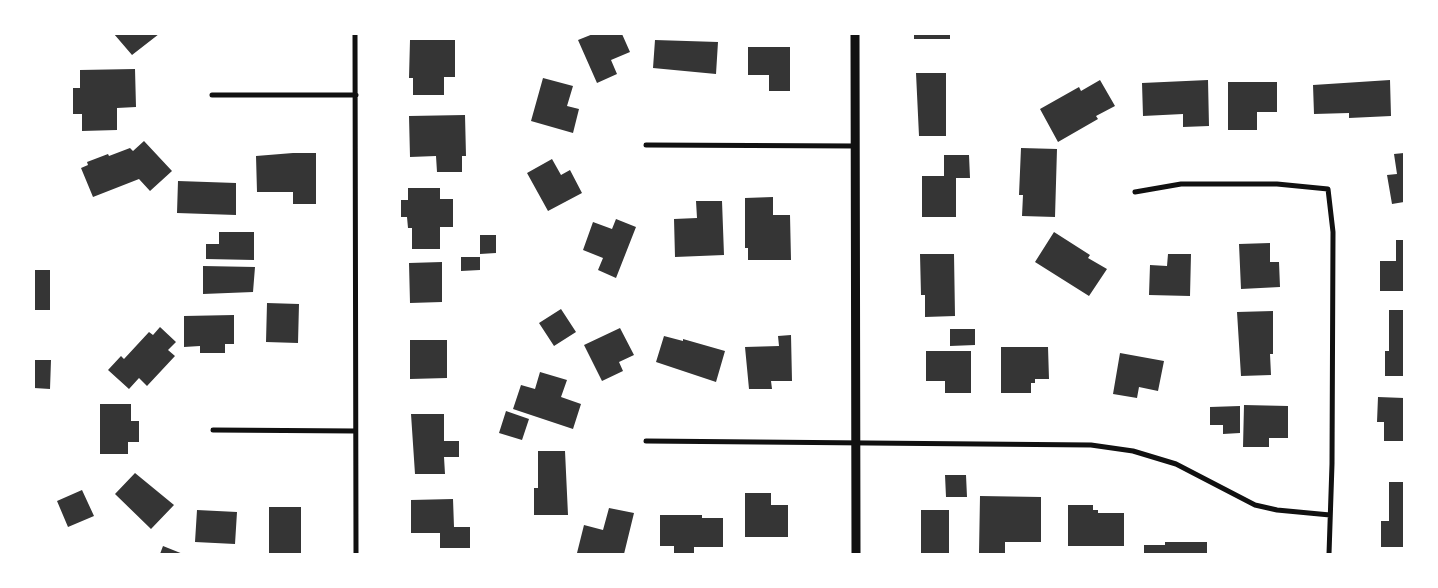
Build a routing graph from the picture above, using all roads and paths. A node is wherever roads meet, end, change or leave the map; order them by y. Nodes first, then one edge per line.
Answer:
1 (356, 34) edge
2 (855, 34) edge
3 (212, 95) dead end
4 (356, 95) junction
5 (646, 145) dead end
6 (856, 146) junction
7 (1135, 192) dead end
8 (213, 430) dead end
9 (355, 431) junction
10 (646, 441) dead end
11 (856, 443) junction
12 (1330, 515) junction
13 (356, 554) edge
14 (856, 554) edge
15 (1329, 554) edge

1 - 4 street
2 - 6 street
3 - 4 street
4 - 9 street
5 - 6 street
6 - 11 street
7 - 12 street
8 - 9 street
9 - 13 street
10 - 11 street
11 - 12 street
11 - 14 street
12 - 15 street

